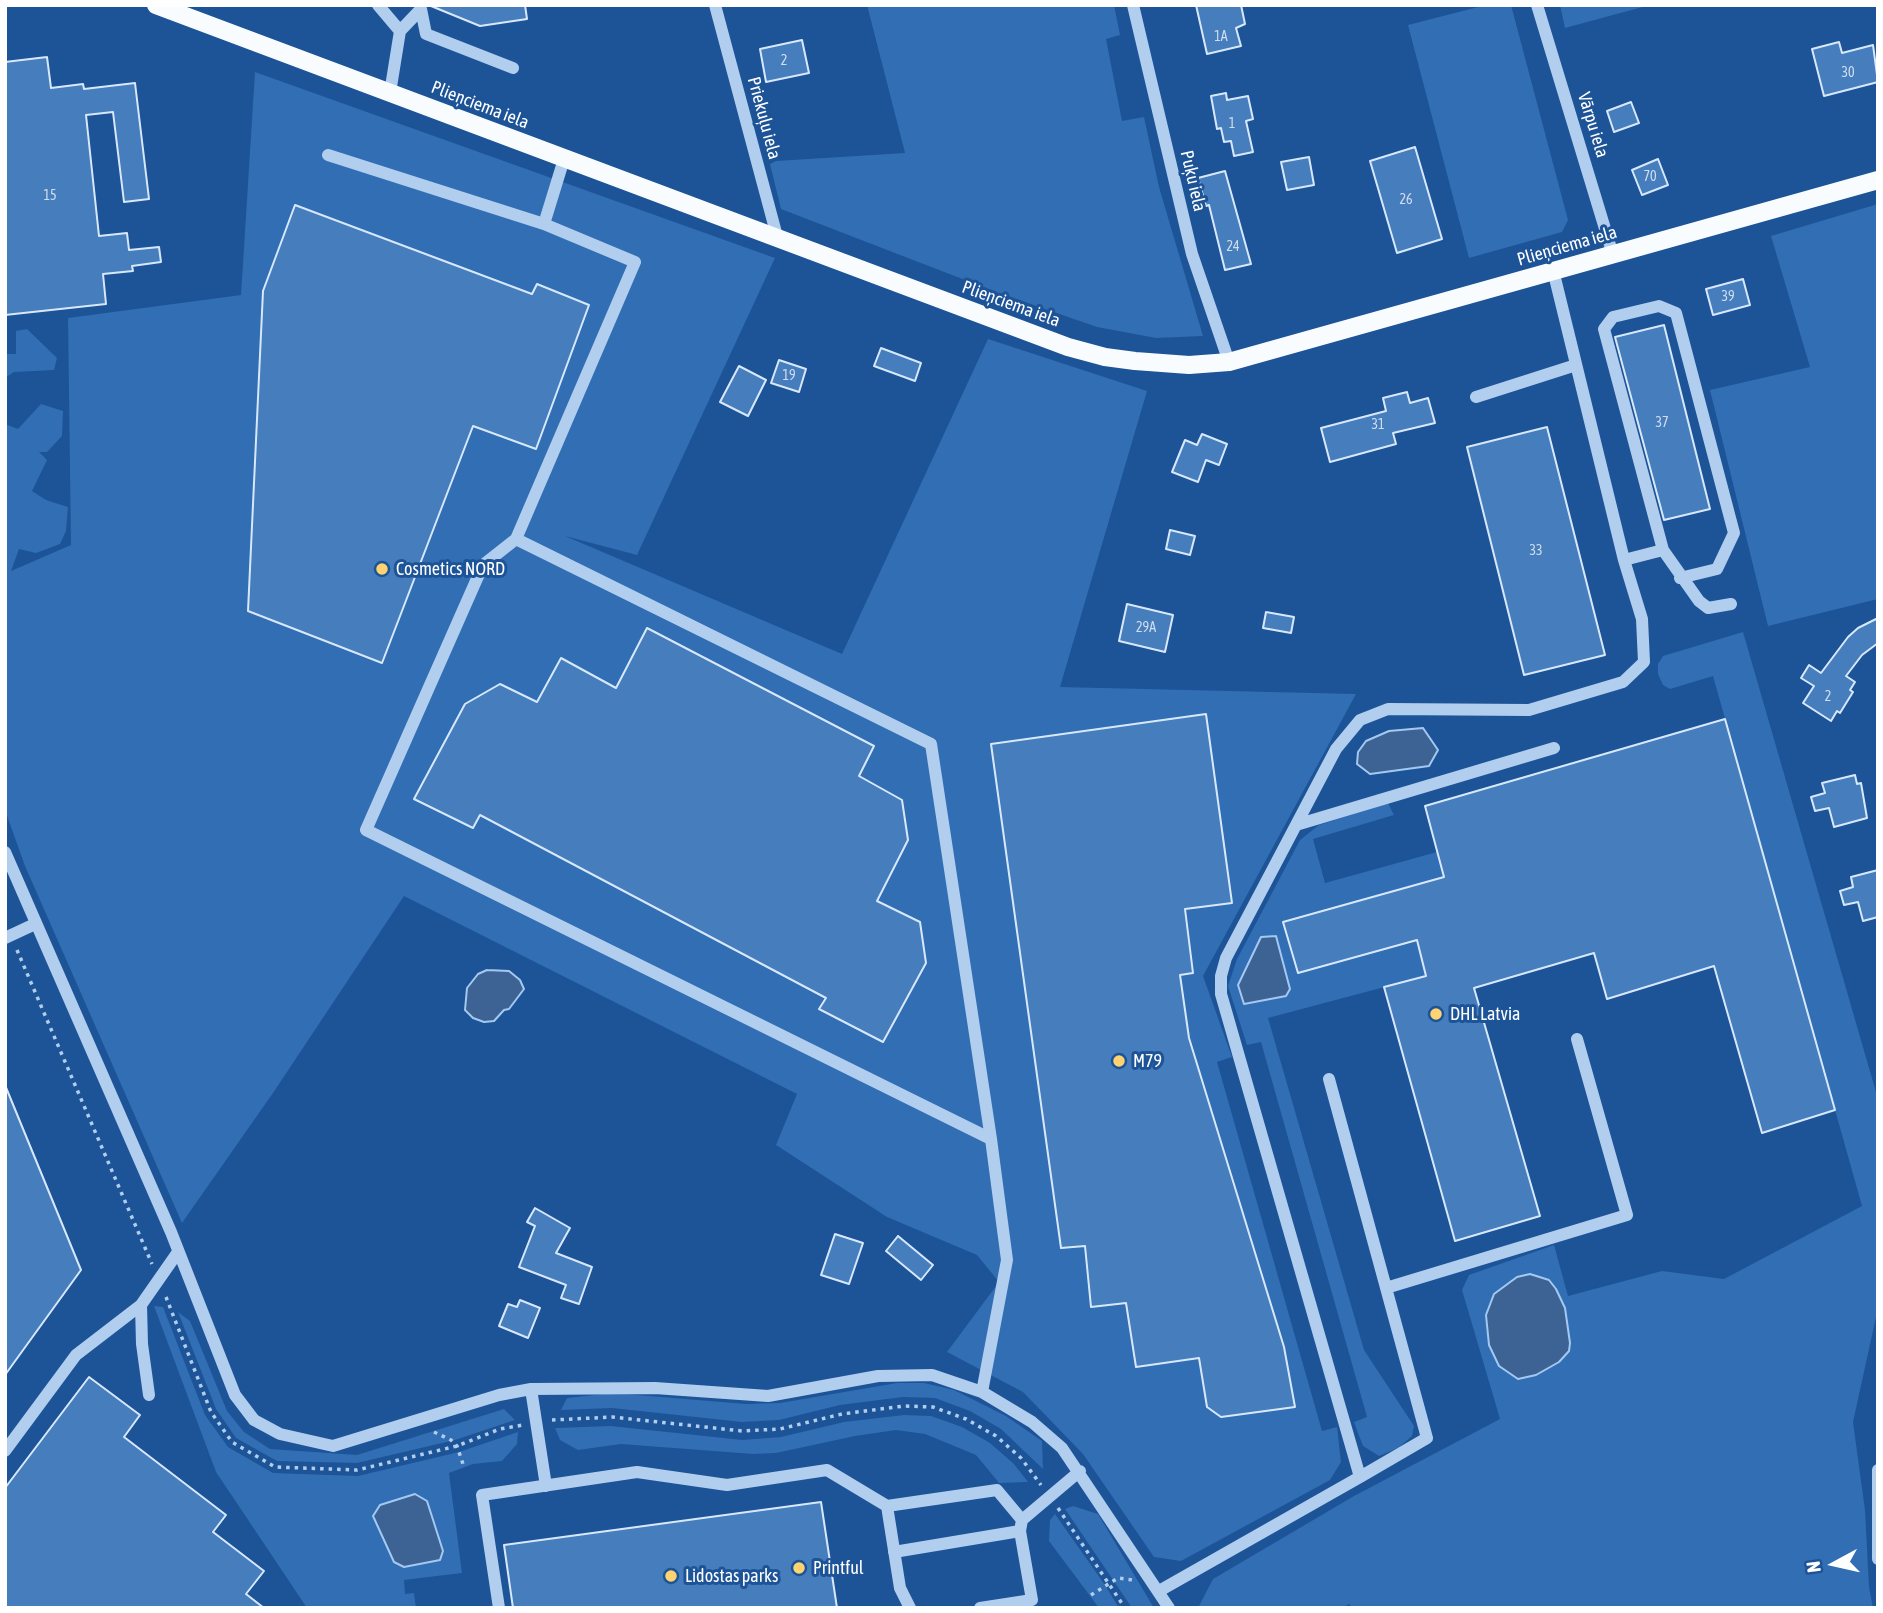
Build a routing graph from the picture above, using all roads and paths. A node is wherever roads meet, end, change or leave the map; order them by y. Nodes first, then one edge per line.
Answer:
1 (156, 5) edge
2 (377, 5) edge
3 (715, 5) edge
4 (1133, 5) edge
5 (1537, 5) edge
6 (421, 7) edge
7 (400, 31) junction
8 (513, 68) dead end
9 (390, 93) junction
10 (328, 155) dead end
11 (564, 159) junction
12 (1878, 180) edge
13 (544, 224) junction
14 (778, 240) junction
15 (1614, 255) junction
16 (1553, 270) junction
17 (1229, 362) junction
18 (1576, 365) junction
19 (1476, 397) dead end
20 (516, 539) junction
21 (1663, 550) junction
22 (1624, 559) junction
23 (1680, 578) junction
24 (1731, 604) dead end
25 (1554, 748) dead end
26 (1296, 825) junction
27 (5, 852) edge
28 (35, 924) junction
29 (8, 938) edge
30 (1577, 1039) dead end
31 (1329, 1079) dead end
32 (990, 1139) junction
33 (178, 1252) junction
34 (159, 1280) junction
35 (1387, 1288) junction
36 (141, 1305) junction
37 (531, 1389) junction
38 (982, 1392) junction
39 (149, 1395) dead end
40 (536, 1422) junction
41 (409, 1424) junction
42 (457, 1446) junction
43 (5, 1451) edge
44 (464, 1468) dead end
45 (1878, 1470) edge
46 (1080, 1471) junction
47 (1360, 1477) junction
48 (547, 1486) junction
49 (1049, 1497) junction
50 (887, 1506) junction
51 (1021, 1526) junction
52 (894, 1552) junction
53 (1878, 1559) edge
54 (1109, 1582) junction
55 (1159, 1591) junction
56 (1091, 1595) dead end
57 (499, 1608) edge
58 (910, 1608) edge
59 (980, 1608) edge
60 (1125, 1608) edge
61 (1169, 1608) edge

1 - 9 main road, Plieņciema iela
2 - 7 street
3 - 14 street, Priekuļu iela
4 - 17 street, Puķu iela
5 - 15 street, Vārpu iela
6 - 7 street
6 - 8 street
7 - 9 street
9 - 11 main road, Plieņciema iela
10 - 13 street
11 - 13 street
11 - 14 main road, Plieņciema iela
12 - 15 main road, Plieņciema iela
13 - 20 street
14 - 17 main road, Plieņciema iela
15 - 16 main road, Plieņciema iela
16 - 17 main road, Plieņciema iela
16 - 18 street
18 - 19 street
18 - 22 street
20 - 32 street
20 - 32 street
21 - 22 street
21 - 23 street
21 - 23 street
22 - 26 street
23 - 24 street
25 - 26 street
26 - 47 street
27 - 28 street
28 - 29 street
28 - 33 street
29 - 34 path
30 - 35 street
31 - 35 street
32 - 38 street
33 - 34 street
33 - 41 street
34 - 36 street
34 - 42 path
35 - 47 street
36 - 39 street
36 - 43 street
37 - 38 street
37 - 40 street
37 - 41 street
38 - 46 street
40 - 42 path
40 - 48 street
40 - 49 path
41 - 42 path
42 - 44 path
45 - 53 street
46 - 49 street
46 - 55 street
47 - 55 street
48 - 50 street
48 - 57 street
49 - 51 street
49 - 54 path
50 - 51 street
50 - 52 street
51 - 52 street
51 - 59 street
52 - 58 street
54 - 55 path
54 - 56 path
54 - 60 path
55 - 61 street

